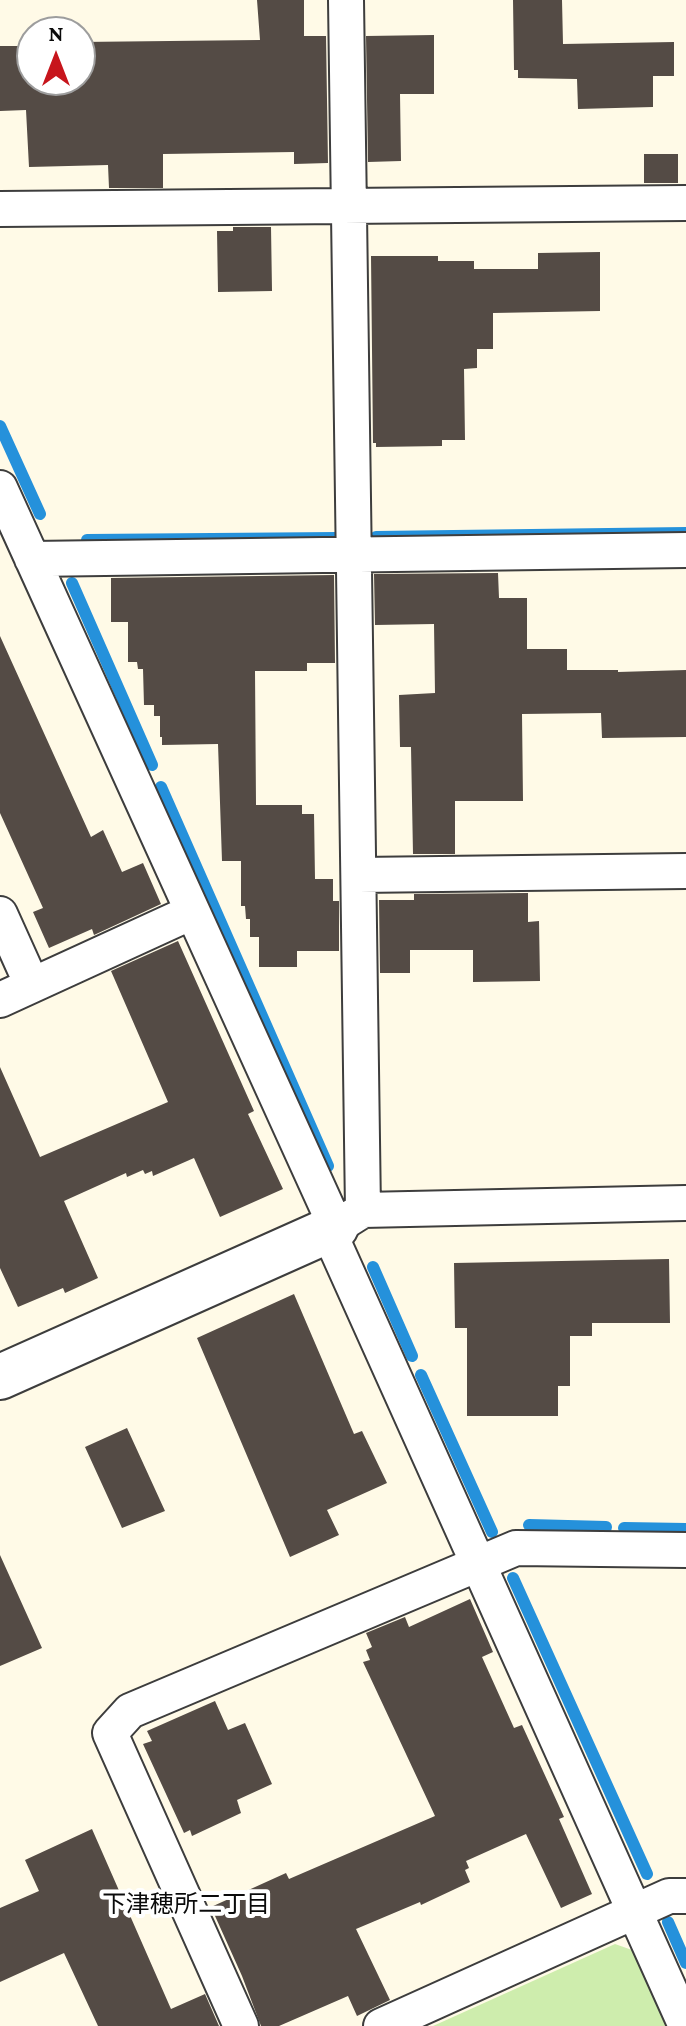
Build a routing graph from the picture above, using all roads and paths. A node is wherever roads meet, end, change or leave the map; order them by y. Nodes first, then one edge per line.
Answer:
1 (346, 0) edge
2 (686, 203) edge
3 (349, 206) junction
4 (0, 209) edge
5 (0, 488) edge
6 (686, 550) edge
7 (354, 554) junction
8 (32, 559) junction
9 (686, 871) edge
10 (359, 875) junction
11 (192, 912) junction
12 (0, 914) edge
13 (32, 985) junction
14 (0, 1000) edge
15 (686, 1203) edge
16 (343, 1222) junction
17 (0, 1377) edge
18 (686, 1550) edge
19 (478, 1564) junction
20 (686, 1896) edge
21 (634, 1911) junction
22 (241, 2026) edge
23 (381, 2026) edge
24 (686, 2026) edge

1 - 3 street
2 - 3 street
3 - 4 street
3 - 7 street
5 - 8 street
6 - 7 street
7 - 8 street
7 - 10 street
8 - 11 street
9 - 10 street
10 - 16 street
11 - 13 street
11 - 16 street
12 - 13 street
13 - 14 street
15 - 16 street
16 - 17 street
16 - 19 street
18 - 19 street
19 - 21 street
19 - 22 street
20 - 21 street
21 - 23 street
21 - 24 street

